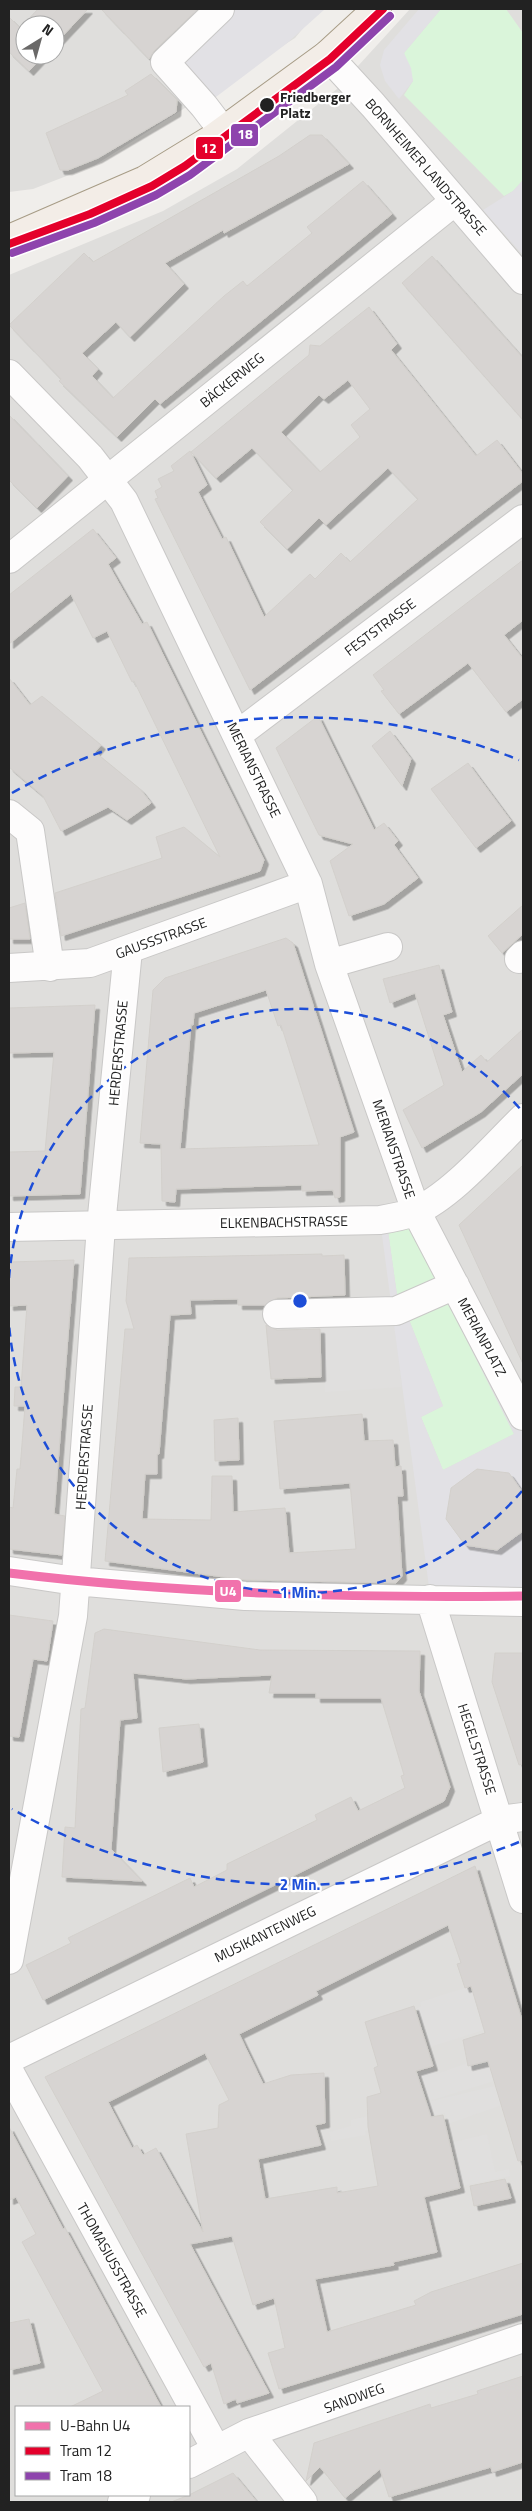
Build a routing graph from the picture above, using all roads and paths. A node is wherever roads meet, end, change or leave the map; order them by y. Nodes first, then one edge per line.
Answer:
1 (220, 9) edge
2 (377, 9) edge
3 (327, 55) junction
4 (223, 131) junction
5 (455, 201) junction
6 (9, 239) edge
7 (519, 266) edge
8 (9, 374) edge
9 (107, 479) junction
10 (523, 518) edge
11 (9, 559) edge
12 (237, 736) junction
13 (9, 814) edge
14 (308, 884) junction
15 (388, 947) dead end
16 (128, 950) junction
17 (330, 964) junction
18 (50, 967) junction
19 (9, 968) edge
20 (523, 1118) edge
21 (416, 1211) junction
22 (101, 1226) junction
23 (9, 1227) edge
24 (455, 1285) junction
25 (277, 1314) dead end
26 (523, 1416) edge
27 (9, 1571) edge
28 (75, 1581) junction
29 (430, 1599) junction
30 (523, 1602) edge
31 (512, 1818) edge
32 (523, 1899) edge
33 (9, 1960) edge
34 (9, 2059) edge
35 (9, 2071) edge
36 (523, 2338) edge
37 (249, 2433) junction
38 (216, 2448) junction
39 (190, 2463) edge
40 (134, 2496) edge
41 (122, 2502) edge
42 (303, 2502) edge

1 - 4 street
2 - 3 main road
3 - 4 main road
3 - 5 street, BORNHEIMER LANDSTRASSE
4 - 6 main road
5 - 7 street, BORNHEIMER LANDSTRASSE
5 - 9 street, BÄCKERWEG
8 - 9 street, MERIANSTRASSE
9 - 11 street, BÄCKERWEG
9 - 12 street, MERIANSTRASSE
10 - 12 street, FESTSTRASSE
12 - 14 street, MERIANSTRASSE
13 - 18 street
14 - 16 street, GAUSSSTRASSE
14 - 17 street, MERIANSTRASSE
15 - 17 street
16 - 18 street, GAUSSSTRASSE
16 - 22 street, HERDERSTRASSE
17 - 21 street, MERIANSTRASSE
18 - 19 street, GAUSSSTRASSE
20 - 21 street, ELKENBACHSTRASSE
21 - 22 street, ELKENBACHSTRASSE
21 - 24 street, MERIANPLATZ
22 - 23 street, ELKENBACHSTRASSE
22 - 28 street, HERDERSTRASSE
24 - 25 street, MERIANPLATZ
24 - 26 street, MERIANPLATZ
27 - 28 street
28 - 29 street
28 - 33 street, HERDERSTRASSE
29 - 30 street
29 - 31 street, HEGELSTRASSE
31 - 32 street, HEGELSTRASSE
31 - 34 street, MUSIKANTENWEG
35 - 38 street, THOMASIUSSTRASSE
36 - 37 street, SANDWEG
37 - 38 street, SANDWEG
37 - 42 street
38 - 39 street, SANDWEG
40 - 41 street

